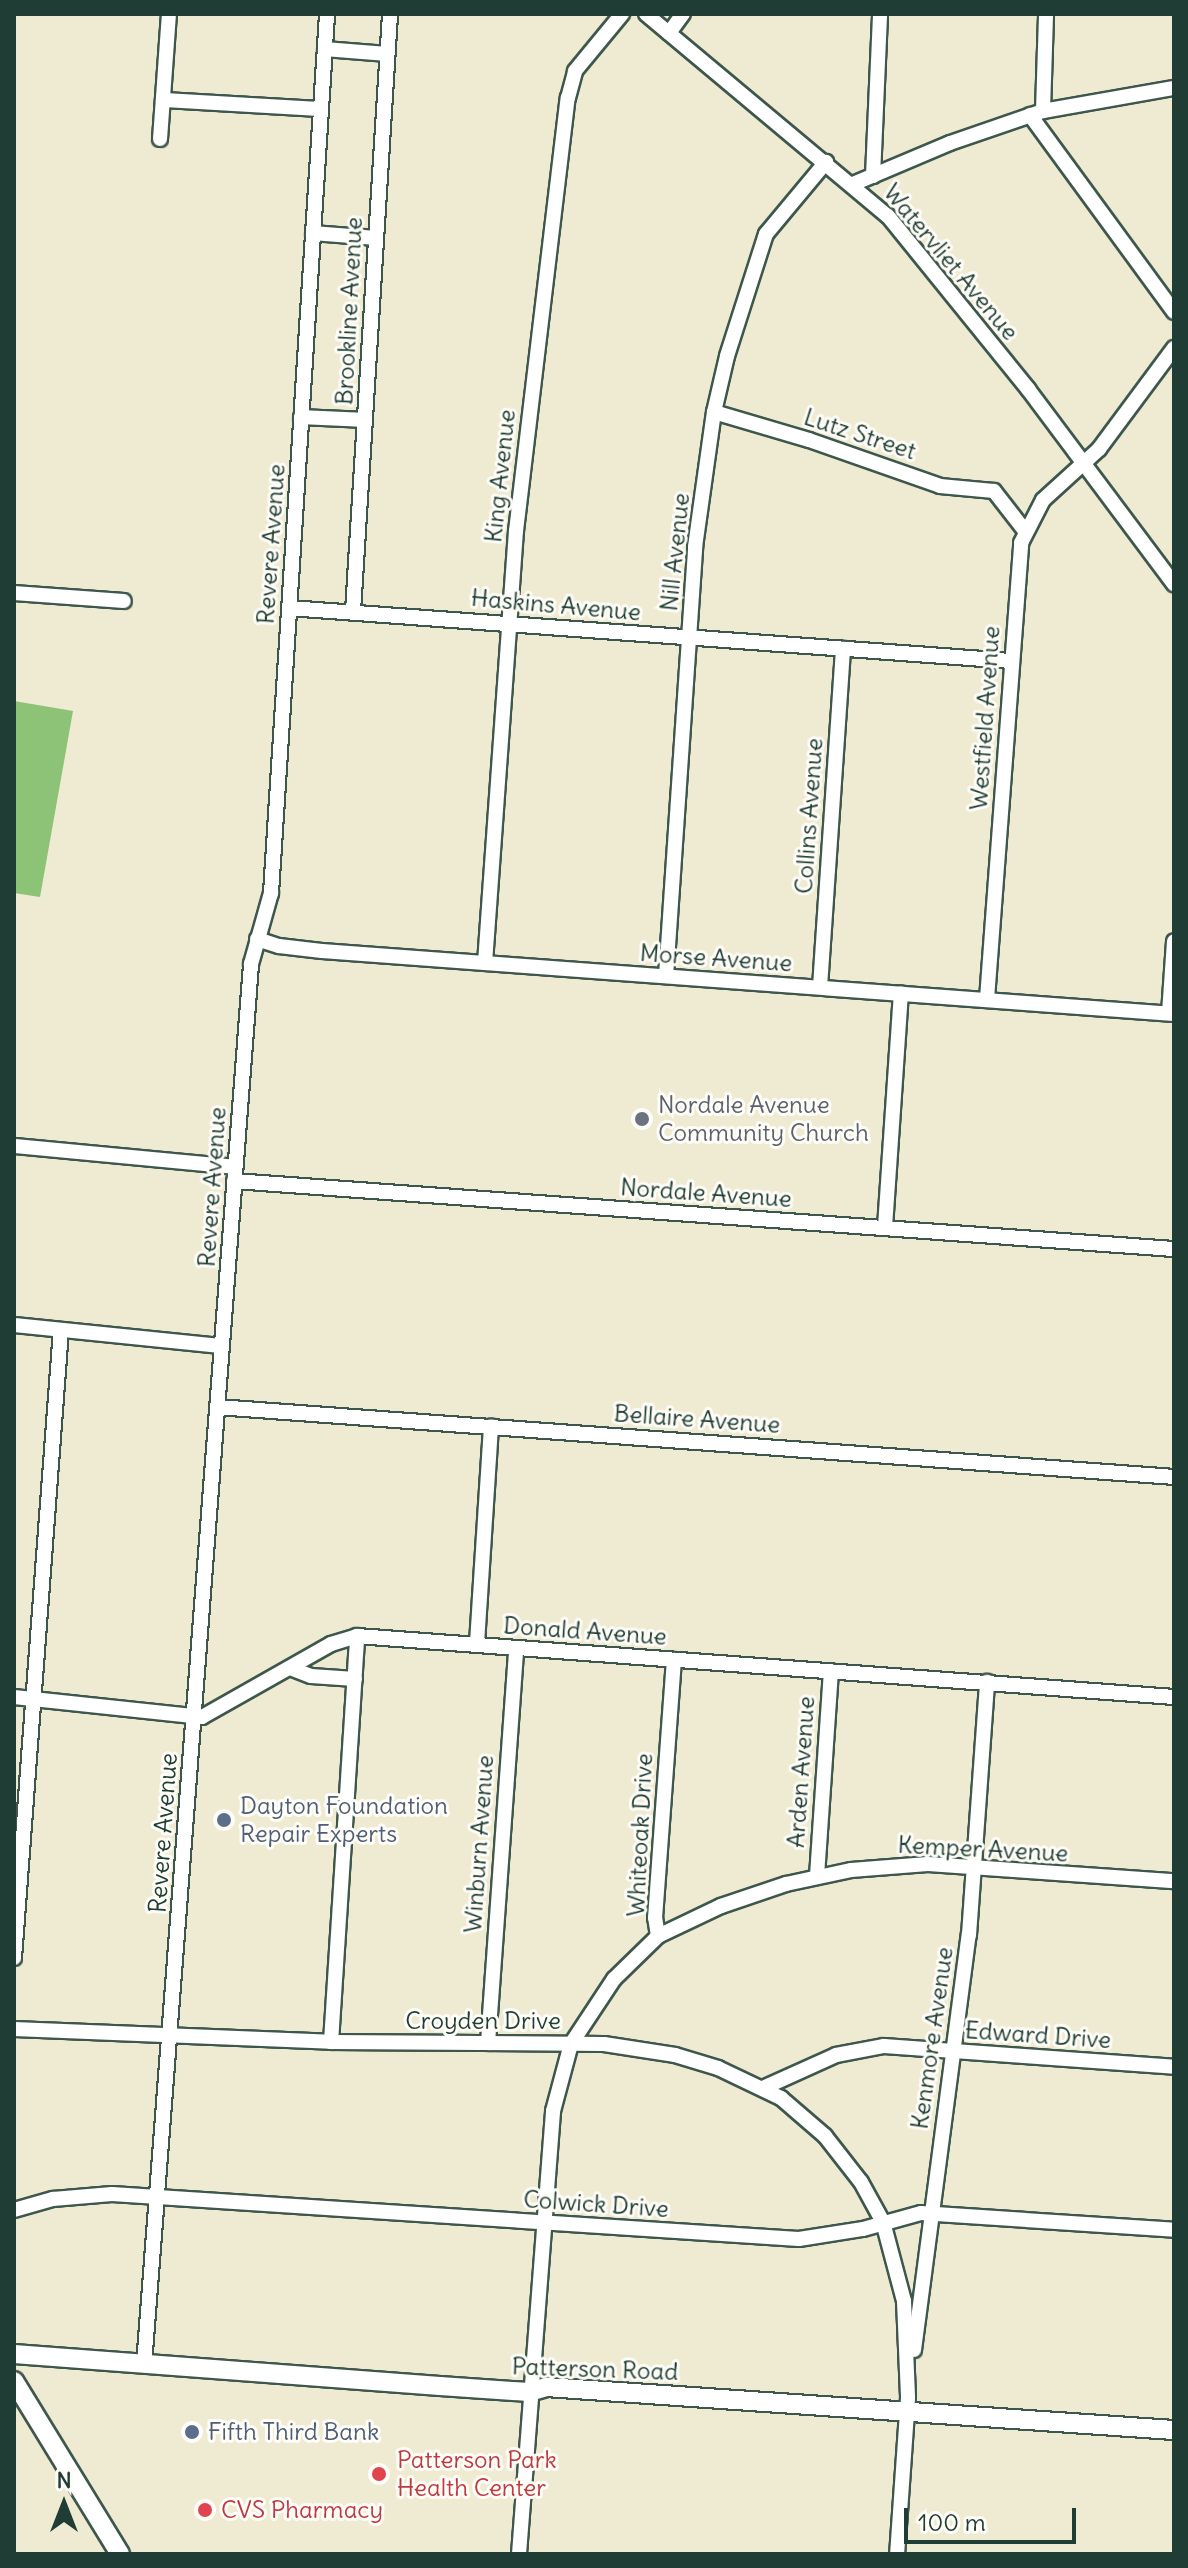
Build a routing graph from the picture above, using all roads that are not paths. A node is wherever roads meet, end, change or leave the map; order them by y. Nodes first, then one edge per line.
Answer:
1 (169, 14) edge
2 (327, 14) edge
3 (390, 14) edge
4 (622, 14) edge
5 (646, 14) edge
6 (683, 14) edge
7 (880, 14) edge
8 (1046, 14) edge
9 (669, 33) junction
10 (325, 49) junction
11 (387, 54) junction
12 (1174, 88) edge
13 (163, 100) junction
14 (321, 109) junction
15 (1036, 113) junction
16 (160, 139) dead end
17 (826, 162) junction
18 (873, 176) junction
19 (853, 184) junction
20 (313, 233) junction
21 (376, 238) junction
22 (1174, 312) edge
23 (1174, 348) edge
24 (714, 412) junction
25 (301, 417) junction
26 (365, 420) junction
27 (1085, 464) junction
28 (1025, 531) junction
29 (1174, 584) edge
30 (14, 593) edge
31 (124, 601) dead end
32 (289, 608) junction
33 (353, 611) junction
34 (508, 625) junction
35 (689, 637) junction
36 (843, 649) junction
37 (1011, 661) junction
38 (257, 939) junction
39 (1174, 941) edge
40 (485, 963) junction
41 (666, 976) junction
42 (820, 987) junction
43 (901, 994) junction
44 (987, 999) junction
45 (1171, 1014) edge
46 (14, 1146) edge
47 (235, 1174) junction
48 (885, 1227) junction
49 (1174, 1249) edge
50 (14, 1325) edge
51 (61, 1330) junction
52 (221, 1346) junction
53 (217, 1407) junction
54 (491, 1426) junction
55 (1174, 1477) edge
56 (357, 1636) junction
57 (477, 1643) junction
58 (516, 1649) junction
59 (674, 1660) junction
60 (290, 1668) junction
61 (831, 1671) junction
62 (355, 1679) junction
63 (987, 1682) junction
64 (14, 1697) edge
65 (1174, 1697) edge
66 (34, 1698) junction
67 (193, 1716) junction
68 (974, 1867) junction
69 (817, 1876) junction
70 (1174, 1881) edge
71 (658, 1936) junction
72 (14, 1958) edge
73 (14, 2029) edge
74 (171, 2038) junction
75 (331, 2042) junction
76 (488, 2043) junction
77 (571, 2044) junction
78 (951, 2050) junction
79 (1174, 2067) edge
80 (763, 2088) junction
81 (158, 2196) junction
82 (14, 2210) edge
83 (929, 2214) junction
84 (883, 2222) junction
85 (543, 2223) junction
86 (1174, 2230) edge
87 (14, 2354) edge
88 (144, 2365) junction
89 (14, 2381) edge
90 (529, 2392) junction
91 (908, 2405) junction
92 (1174, 2430) edge
93 (120, 2554) edge
94 (519, 2554) edge
95 (897, 2554) edge

1 - 13 street
2 - 10 street, Revere Avenue
3 - 11 street, Brookline Avenue
4 - 34 street, King Avenue
5 - 9 street, Watervliet Avenue
6 - 9 street
7 - 18 street
8 - 15 street
9 - 17 street, Watervliet Avenue
10 - 11 street
10 - 14 street, Revere Avenue
11 - 21 street, Brookline Avenue
12 - 15 street
13 - 14 street
13 - 16 street
14 - 20 street, Revere Avenue
15 - 18 street
15 - 22 street
17 - 19 street, Watervliet Avenue
17 - 24 street, Nill Avenue
18 - 19 street
19 - 27 street, Watervliet Avenue
20 - 21 street
20 - 25 street, Revere Avenue
21 - 26 street, Brookline Avenue
23 - 27 street, Westfield Avenue
24 - 28 street, Lutz Street
24 - 35 street, Nill Avenue
25 - 26 street
25 - 32 street, Revere Avenue
26 - 33 street, Brookline Avenue
27 - 28 street, Westfield Avenue
27 - 29 street, Watervliet Avenue
28 - 37 street, Westfield Avenue
30 - 31 street
32 - 33 street, Haskins Avenue
32 - 38 street, Revere Avenue
33 - 34 street, Haskins Avenue
34 - 35 street, Haskins Avenue
34 - 40 street, King Avenue
35 - 36 street, Haskins Avenue
35 - 41 street, Nill Avenue
36 - 37 street, Haskins Avenue
36 - 42 street, Collins Avenue
37 - 44 street, Westfield Avenue
38 - 40 street, Morse Avenue
38 - 47 street, Revere Avenue
39 - 45 street
40 - 41 street, Morse Avenue
41 - 42 street, Morse Avenue
42 - 43 street, Morse Avenue
43 - 44 street, Morse Avenue
43 - 48 street
44 - 45 street, Morse Avenue
46 - 47 street, Nordale Avenue
47 - 48 street, Nordale Avenue
47 - 52 street, Revere Avenue
48 - 49 street, Nordale Avenue
50 - 51 street
51 - 52 street
51 - 66 street
52 - 53 street, Revere Avenue
53 - 54 street, Bellaire Avenue
53 - 67 street, Revere Avenue
54 - 55 street, Bellaire Avenue
54 - 57 street
56 - 57 street, Donald Avenue
56 - 60 street, Donald Avenue
56 - 62 street
57 - 58 street, Donald Avenue
58 - 59 street, Donald Avenue
58 - 76 street, Winburn Avenue
59 - 61 street, Donald Avenue
59 - 71 street, Whiteoak Drive
60 - 62 street
60 - 67 street, Donald Avenue
61 - 63 street, Donald Avenue
61 - 69 street, Arden Avenue
62 - 75 street
63 - 65 street, Donald Avenue
63 - 68 street, Kenmore Avenue
64 - 66 street, Donald Avenue
66 - 67 street, Donald Avenue
66 - 72 street
67 - 74 street, Revere Avenue
68 - 69 street, Kemper Avenue
68 - 70 street, Kemper Avenue
68 - 78 street, Kenmore Avenue
69 - 71 street, Kemper Avenue
71 - 77 street, Whiteoak Drive
73 - 74 street, Croyden Drive
74 - 75 street, Croyden Drive
74 - 81 street, Revere Avenue
75 - 76 street, Croyden Drive
76 - 77 street, Croyden Drive
77 - 80 street, Croyden Drive
77 - 85 street, Whiteoak Drive
78 - 79 street, Edward Drive
78 - 80 street, Edward Drive
78 - 83 street, Kenmore Avenue
80 - 84 street, Croyden Drive
81 - 82 street, Colwick Drive
81 - 85 street, Colwick Drive
81 - 88 street, Revere Avenue
83 - 84 street, Colwick Drive
83 - 86 street, Colwick Drive
83 - 91 street, Kenmore Avenue
84 - 85 street, Colwick Drive
84 - 91 street, Kenmore Avenue
85 - 90 street, Whiteoak Drive
87 - 88 main road, Patterson Road
88 - 90 main road, Patterson Road
89 - 93 main road
90 - 91 main road, Patterson Road
90 - 94 street, Whiteoak Drive
91 - 92 main road, Patterson Road
91 - 95 street, Kenmore Avenue

